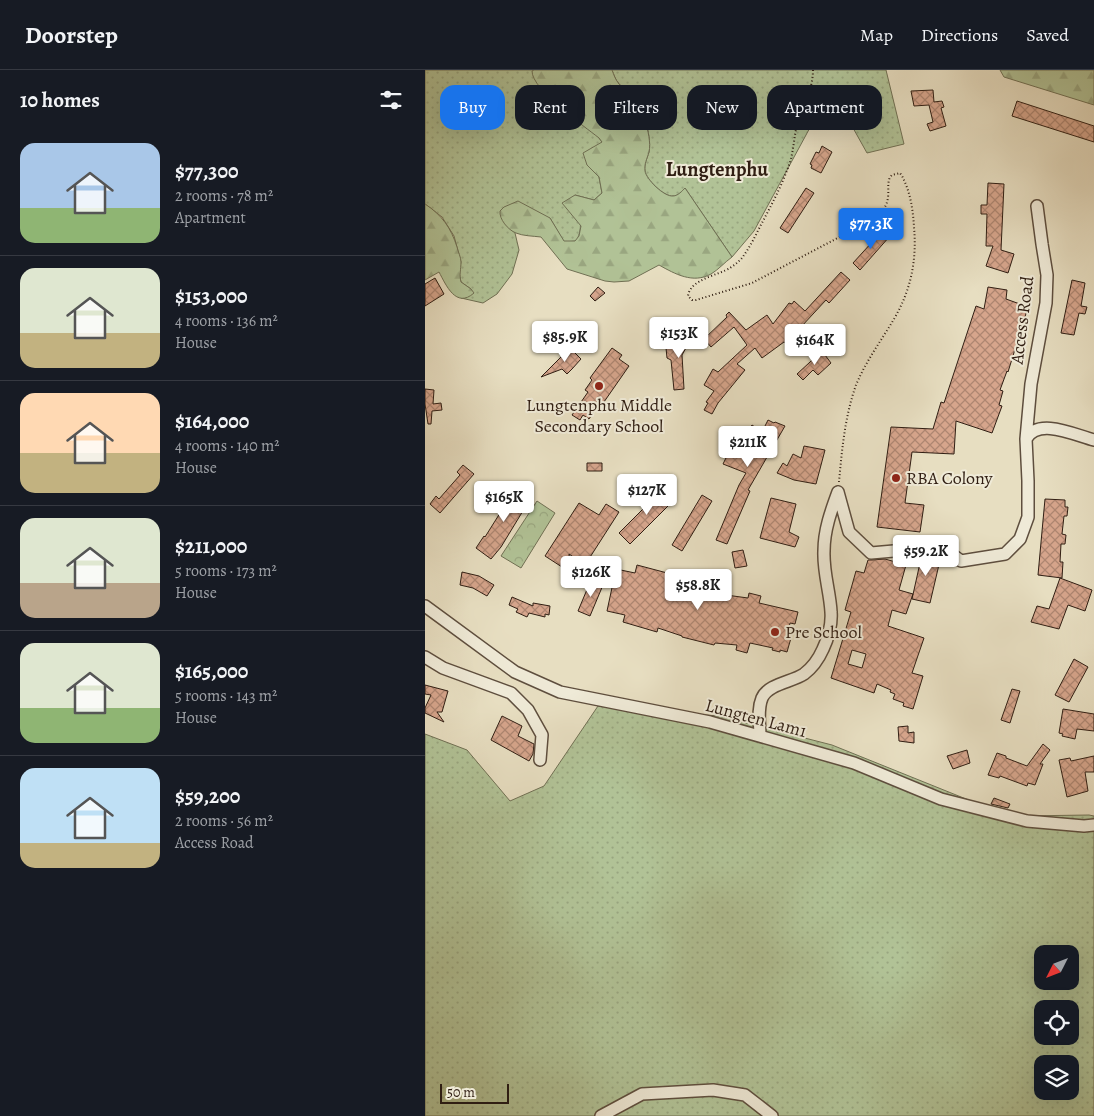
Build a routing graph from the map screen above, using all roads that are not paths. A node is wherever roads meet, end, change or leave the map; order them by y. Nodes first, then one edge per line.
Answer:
1 (1037, 206) dead end
2 (1026, 439) junction
3 (1094, 440) edge
4 (425, 606) edge
5 (425, 657) edge
6 (760, 736) junction
7 (540, 760) dead end
8 (1094, 825) edge
9 (601, 1116) edge
10 (772, 1116) edge

1 - 2 street, Access Road
2 - 3 street
2 - 6 street, Access Road
4 - 6 street, Lungten Lam1
5 - 7 street
6 - 8 street, Lungten Lam1
9 - 10 street

